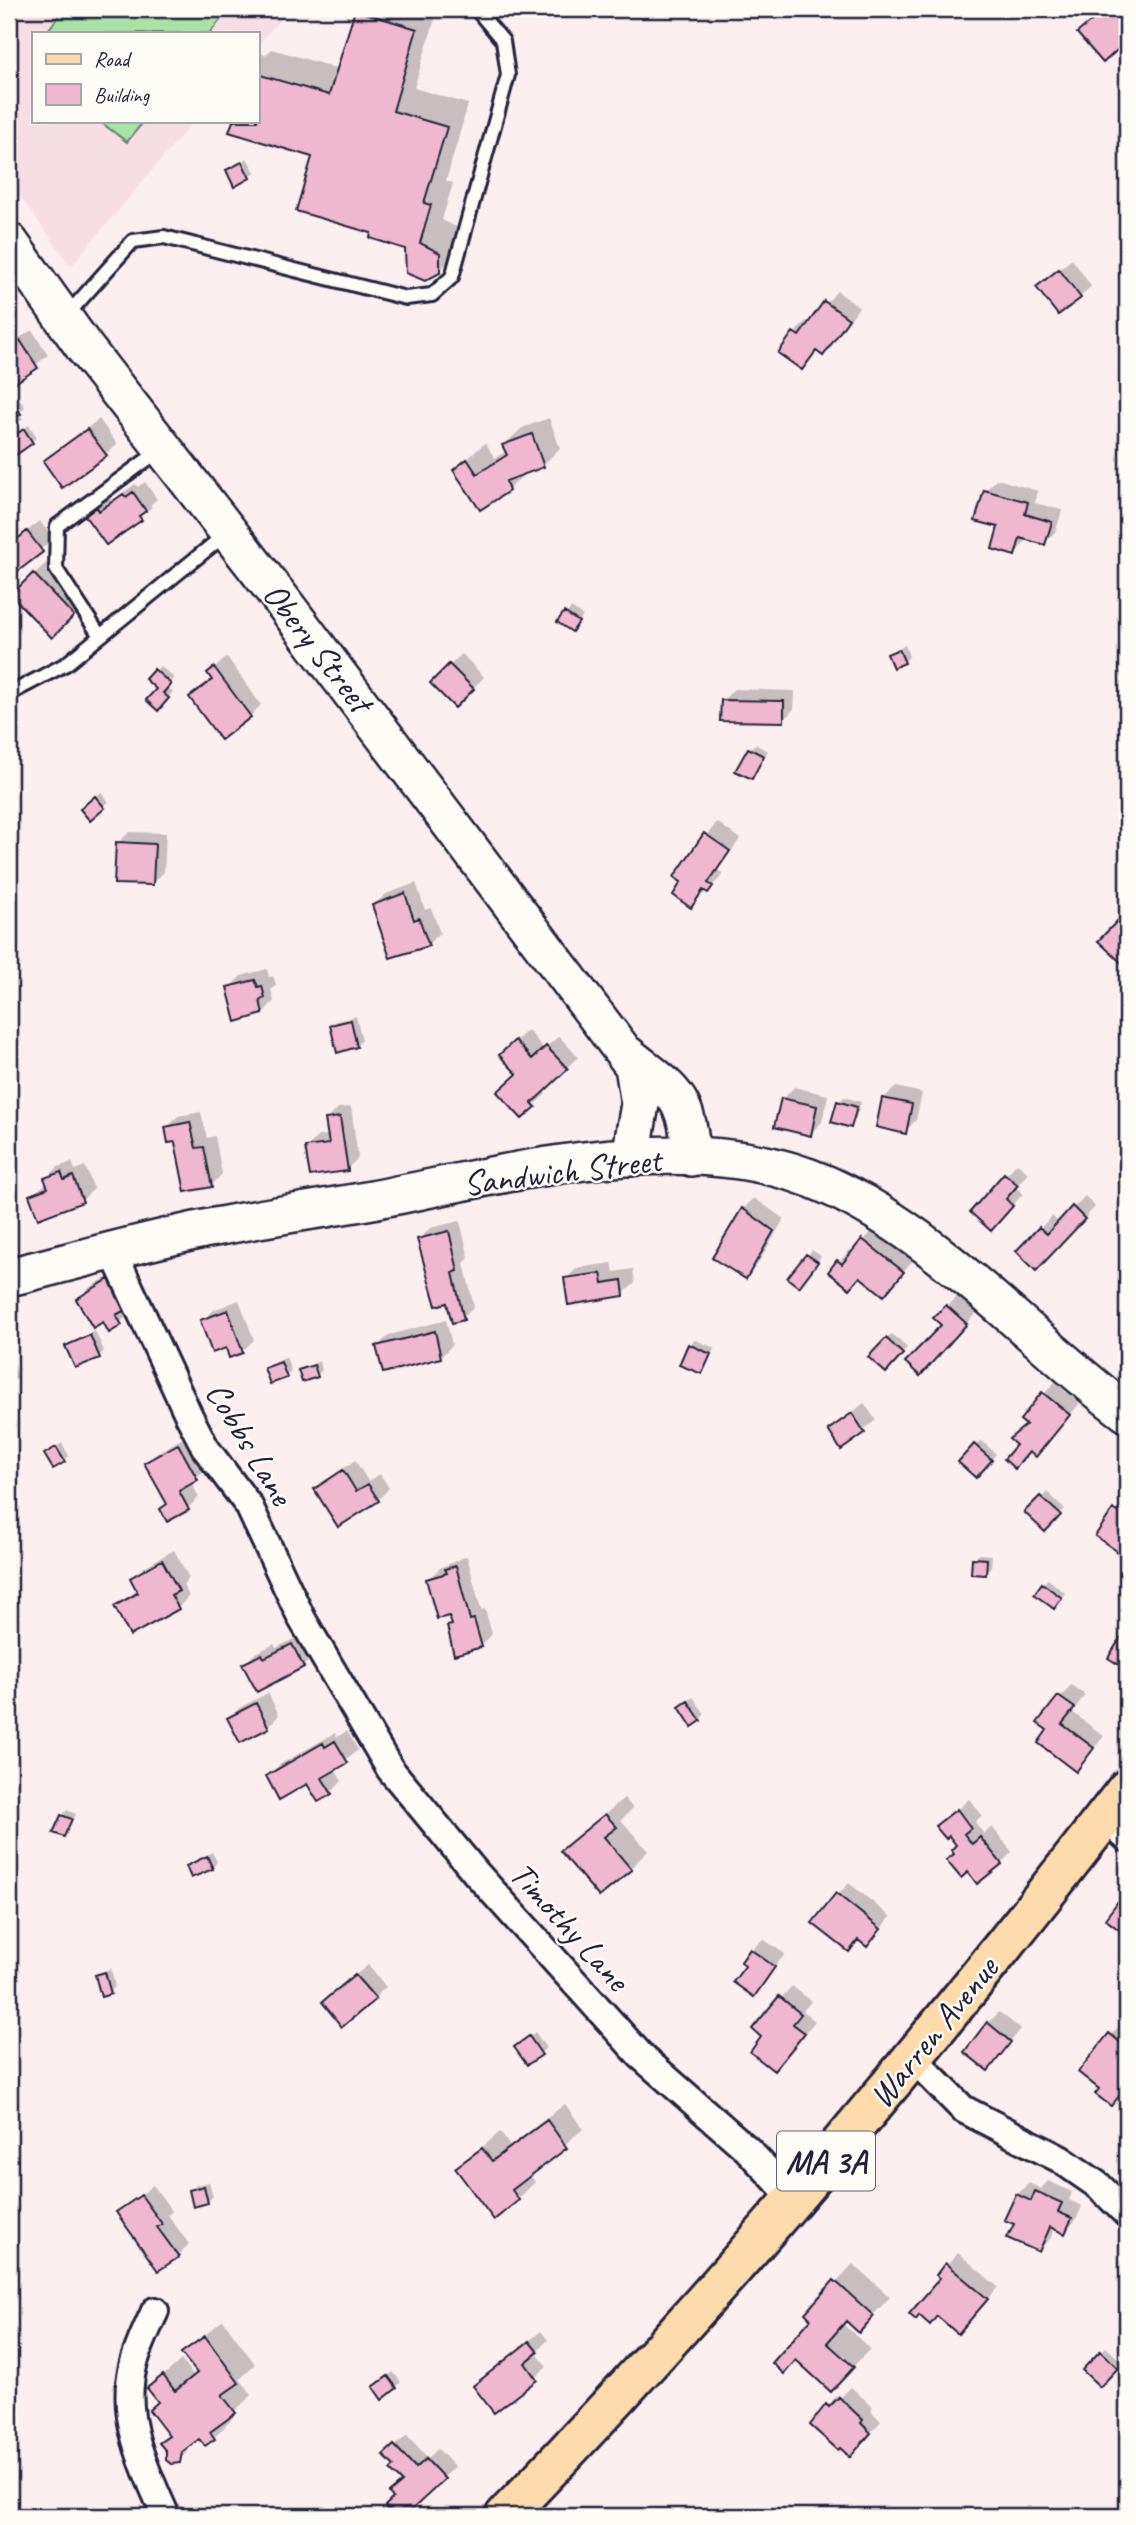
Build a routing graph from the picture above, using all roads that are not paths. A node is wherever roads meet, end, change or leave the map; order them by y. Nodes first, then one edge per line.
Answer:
1 (476, 9) edge
2 (9, 242) edge
3 (63, 319) junction
4 (163, 448) junction
5 (229, 532) junction
6 (100, 636) junction
7 (9, 694) edge
8 (625, 1053) junction
9 (631, 1157) junction
10 (691, 1157) junction
11 (112, 1250) junction
12 (9, 1277) edge
13 (1127, 1413) edge
14 (330, 1670) joint
15 (1120, 1815) edge
16 (914, 2059) junction
17 (794, 2199) junction
18 (1127, 2214) edge
19 (155, 2311) dead end
20 (166, 2516) edge
21 (505, 2516) edge

1 - 3 lane
2 - 3 main road, Obery Street
3 - 4 main road, Obery Street
4 - 5 main road, Obery Street
4 - 6 lane
5 - 6 lane
5 - 8 main road, Obery Street
6 - 7 lane
8 - 9 main road, Obery Street
8 - 10 main road, Obery Street
9 - 10 main road, Sandwich Street
9 - 11 main road, Sandwich Street
10 - 13 main road, Sandwich Street
11 - 12 main road, Sandwich Street
11 - 14 street, Cobbs Lane
14 - 17 street, Timothy Lane
15 - 16 main road, Warren Avenue / MA 3A
16 - 17 main road, Warren Avenue / MA 3A
16 - 18 street
17 - 21 main road, Warren Avenue / MA 3A
19 - 20 street

